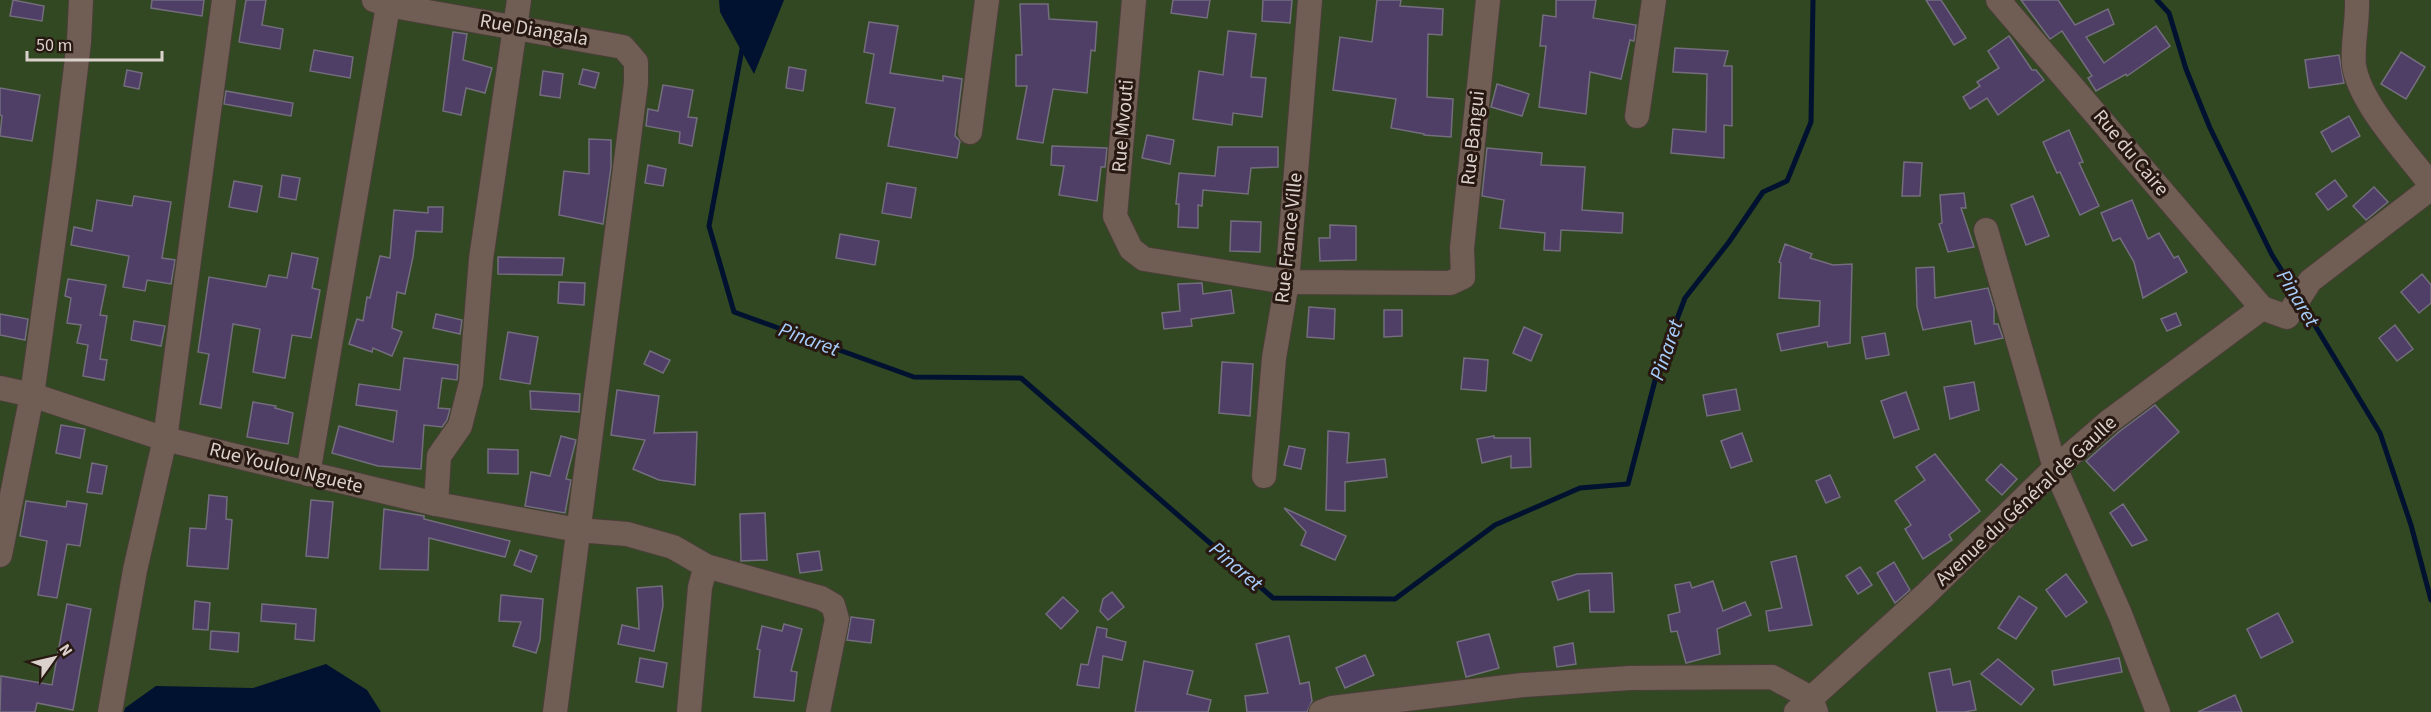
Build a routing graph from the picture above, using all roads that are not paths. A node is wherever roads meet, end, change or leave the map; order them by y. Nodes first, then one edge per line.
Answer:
1 (81, 0) edge
2 (224, 0) edge
3 (519, 0) edge
4 (987, 0) edge
5 (1134, 0) edge
6 (1310, 0) edge
7 (1488, 0) edge
8 (1654, 0) edge
9 (1998, 0) edge
10 (2357, 0) edge
11 (384, 2) edge
12 (516, 27) junction
13 (1637, 116) dead end
14 (970, 132) dead end
15 (2431, 187) edge
16 (1986, 230) dead end
17 (1287, 282) junction
18 (2262, 308) junction
19 (0, 388) edge
20 (32, 394) junction
21 (165, 439) junction
22 (2055, 468) junction
23 (308, 474) junction
24 (1264, 476) dead end
25 (436, 504) junction
26 (578, 530) junction
27 (0, 555) edge
28 (706, 566) junction
29 (1808, 707) edge
30 (110, 712) edge
31 (555, 712) edge
32 (689, 712) edge
33 (818, 712) edge
34 (1321, 712) edge
35 (2158, 712) edge

1 - 20 street
2 - 21 street
3 - 12 street
4 - 14 street
5 - 17 street, Rue Mvouti
6 - 17 street, Rue France Ville
7 - 17 street, Rue Bangui
8 - 13 street
9 - 18 street, Rue du Caire
10 - 15 street
11 - 12 street, Rue Diangala
11 - 23 street
12 - 25 street
12 - 26 street, Rue Diangala
15 - 18 street
16 - 22 street
17 - 24 street, Rue France Ville
18 - 22 street, Avenue du Général de Gaulle
19 - 20 street, Rue Youlou Nguete
20 - 21 street, Rue Youlou Nguete
20 - 27 street
21 - 23 street, Rue Youlou Nguete
21 - 30 street
22 - 29 street, Avenue du Général de Gaulle
22 - 35 street
23 - 25 street, Rue Youlou Nguete
25 - 26 street, Rue Youlou Nguete
26 - 28 street, Rue Youlou Nguete
26 - 31 street
28 - 32 street
28 - 33 street, Rue Youlou Nguete
29 - 34 street

